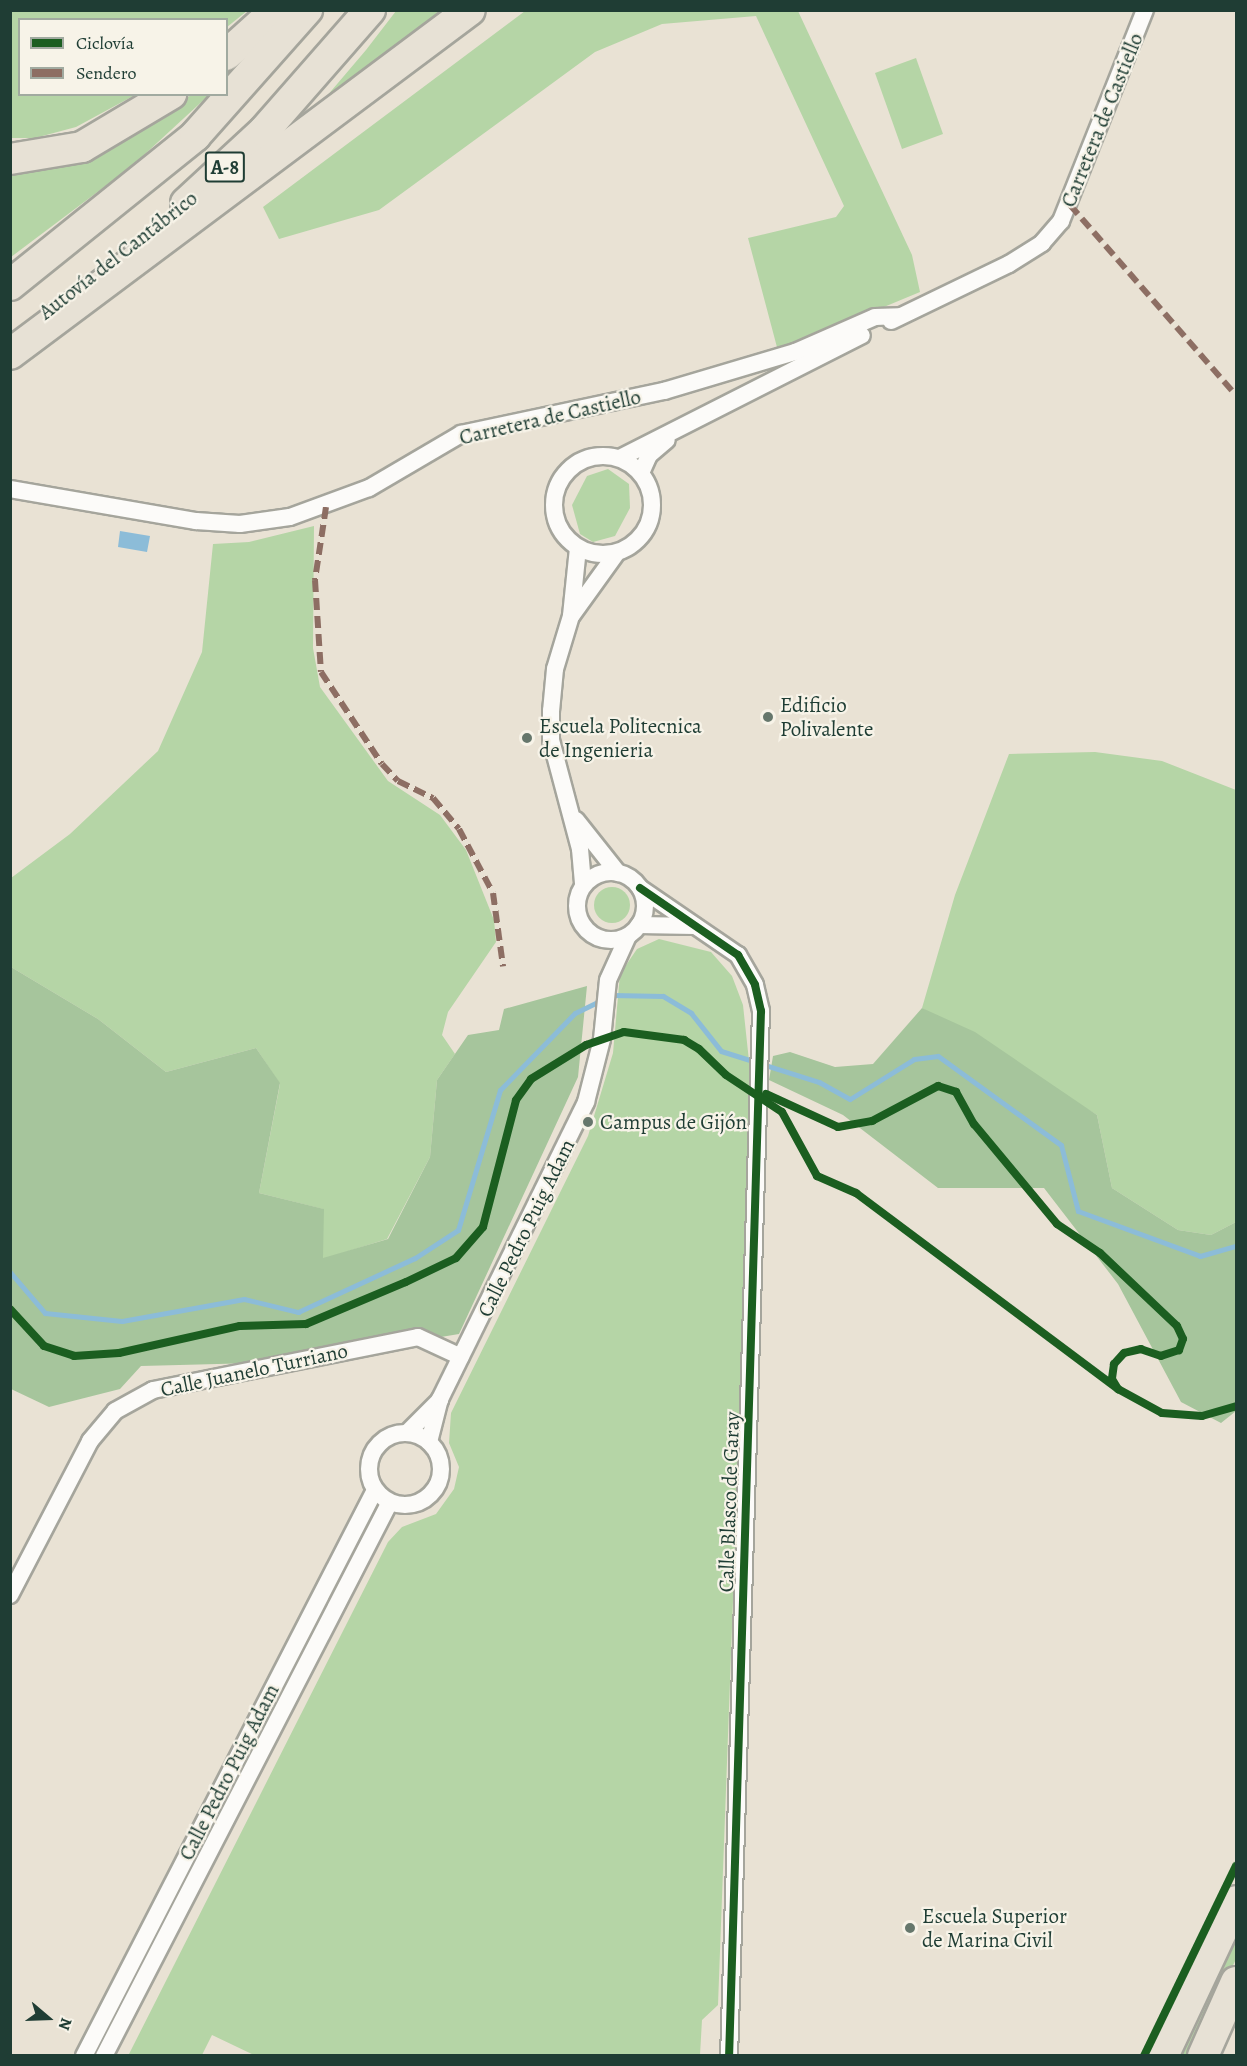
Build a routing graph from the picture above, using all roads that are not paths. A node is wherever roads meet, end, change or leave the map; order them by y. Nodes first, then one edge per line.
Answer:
1 (276, 10) edge
2 (307, 10) edge
3 (370, 10) edge
4 (470, 10) edge
5 (1145, 10) edge
6 (228, 53) edge
7 (168, 96) edge
8 (10, 159) edge
9 (10, 285) edge
10 (900, 316) junction
11 (10, 337) edge
12 (10, 354) edge
13 (713, 376) junction
14 (762, 382) junction
15 (696, 417) junction
16 (620, 458) junction
17 (641, 473) junction
18 (10, 489) edge
19 (578, 548) junction
20 (616, 554) junction
21 (571, 615) junction
22 (571, 814) junction
23 (618, 873) junction
24 (583, 886) junction
25 (640, 888) junction
26 (699, 926) junction
27 (634, 930) junction
28 (593, 936) junction
29 (608, 980) junction
30 (461, 1357) junction
31 (440, 1399) junction
32 (407, 1432) junction
33 (429, 1442) junction
34 (375, 1490) junction
35 (390, 1502) junction
36 (10, 1595) edge
37 (1236, 1901) edge
38 (1235, 1998) edge
39 (84, 2055) edge
40 (104, 2055) edge
41 (729, 2055) edge
42 (1164, 2055) edge
43 (1203, 2055) edge

1 - 6 highway
2 - 9 highway, Autovía del Cantábrico / A-8
3 - 11 highway, Autovía del Cantábrico / A-8
4 - 12 highway
5 - 10 street, Carretera de Castiello
7 - 8 highway
10 - 13 street, Carretera de Castiello
10 - 14 street, Carretera de Castiello
13 - 14 street, Carretera de Castiello
13 - 18 street, Carretera de Castiello
14 - 15 street
15 - 16 street
15 - 17 street
16 - 17 street
16 - 19 street
17 - 20 street
19 - 20 street
19 - 21 street
20 - 21 street
21 - 22 street
22 - 23 street
22 - 24 street
23 - 24 street
23 - 25 street
24 - 28 street
25 - 26 street
25 - 27 street
26 - 27 street
26 - 41 street, Calle Blasco de Garay
27 - 28 street
27 - 29 street, Calle Pedro Puig Adam
28 - 29 street, Calle Pedro Puig Adam
29 - 30 street, Calle Pedro Puig Adam
30 - 31 street, Calle Pedro Puig Adam
30 - 36 street, Calle Juanelo Turriano
31 - 32 street, Calle Pedro Puig Adam
31 - 33 street, Calle Pedro Puig Adam
32 - 33 street
32 - 34 street
33 - 35 street
34 - 35 street
34 - 39 street, Calle Pedro Puig Adam
35 - 40 street, Calle Pedro Puig Adam
37 - 42 highway
38 - 43 highway

